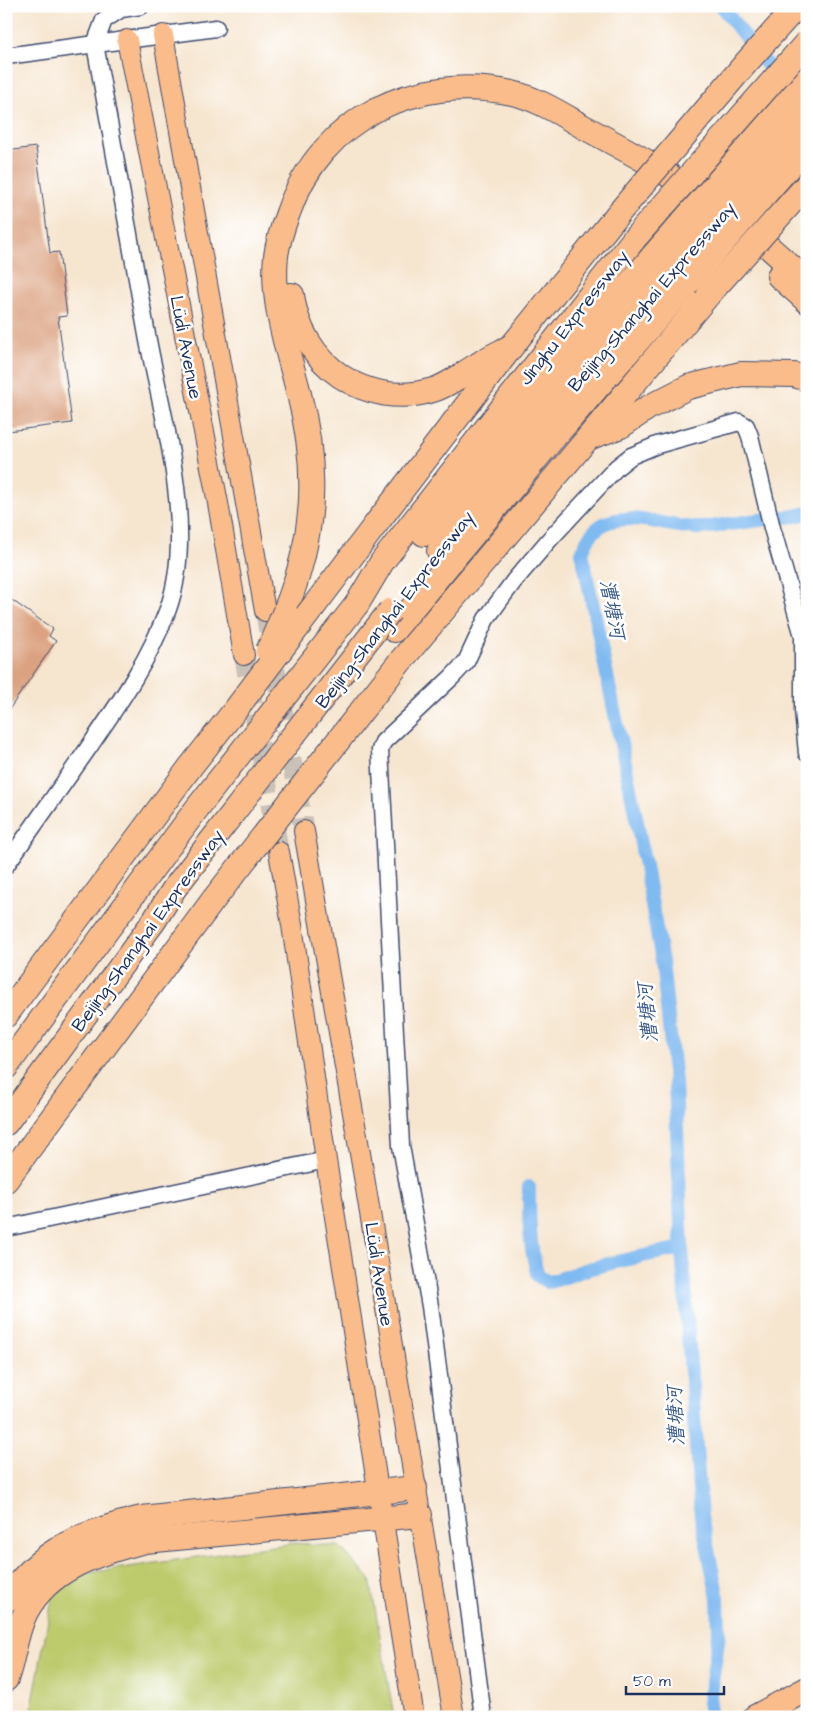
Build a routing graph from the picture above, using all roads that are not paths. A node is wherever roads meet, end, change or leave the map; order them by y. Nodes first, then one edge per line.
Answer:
1 (141, 6) edge
2 (798, 6) edge
3 (216, 28) dead end
4 (163, 35) junction
5 (127, 40) junction
6 (807, 42) edge
7 (95, 44) junction
8 (6, 56) edge
9 (807, 80) edge
10 (807, 115) edge
11 (807, 146) edge
12 (807, 185) edge
13 (670, 271) junction
14 (807, 282) edge
15 (807, 301) edge
16 (512, 346) junction
17 (807, 379) edge
18 (586, 439) junction
19 (384, 572) junction
20 (357, 604) joint
21 (265, 611) tunnel mouth
22 (244, 654) tunnel mouth
23 (236, 709) junction
24 (807, 752) edge
25 (304, 831) tunnel mouth
26 (279, 852) tunnel mouth
27 (6, 865) edge
28 (6, 1015) edge
29 (6, 1067) edge
30 (6, 1123) edge
31 (326, 1160) junction
32 (6, 1180) edge
33 (6, 1228) edge
34 (416, 1488) junction
35 (378, 1492) junction
36 (420, 1515) junction
37 (382, 1519) junction
38 (6, 1600) edge
39 (6, 1679) edge
40 (807, 1689) edge
41 (807, 1702) edge
42 (414, 1717) edge
43 (454, 1717) edge
44 (483, 1717) edge
45 (755, 1717) edge
46 (779, 1717) edge

1 - 7 street
2 - 16 highway, bridge
3 - 4 street
4 - 5 street
4 - 21 main road, Lüdi Avenue
5 - 7 street
5 - 22 main road, Lüdi Avenue
6 - 19 highway, Jinghu Expressway, bridge
7 - 8 street
7 - 27 street
9 - 13 highway, Beijing–Shanghai Expressway, bridge
10 - 13 highway, Beijing–Shanghai Expressway, bridge
11 - 13 highway, bridge
12 - 18 highway, bridge
13 - 19 highway, Beijing–Shanghai Expressway
13 - 30 highway, Beijing–Shanghai Expressway, bridge
14 - 23 highway, bridge
15 - 16 highway
16 - 23 highway, bridge
17 - 18 highway
18 - 32 highway, bridge
19 - 20 highway, Jinghu Expressway
20 - 29 highway, Beijing–Shanghai Expressway, bridge
23 - 28 highway
24 - 44 street
25 - 34 main road, Lüdi Avenue
26 - 31 main road, Lüdi Avenue
31 - 33 street
31 - 35 main road, Lüdi Avenue
34 - 35 highway
34 - 36 main road, Lüdi Avenue
35 - 37 main road, Lüdi Avenue
35 - 38 highway
36 - 37 highway
36 - 43 main road, Lüdi Avenue
37 - 39 highway
37 - 42 main road, Lüdi Avenue
40 - 45 highway
41 - 46 main road

